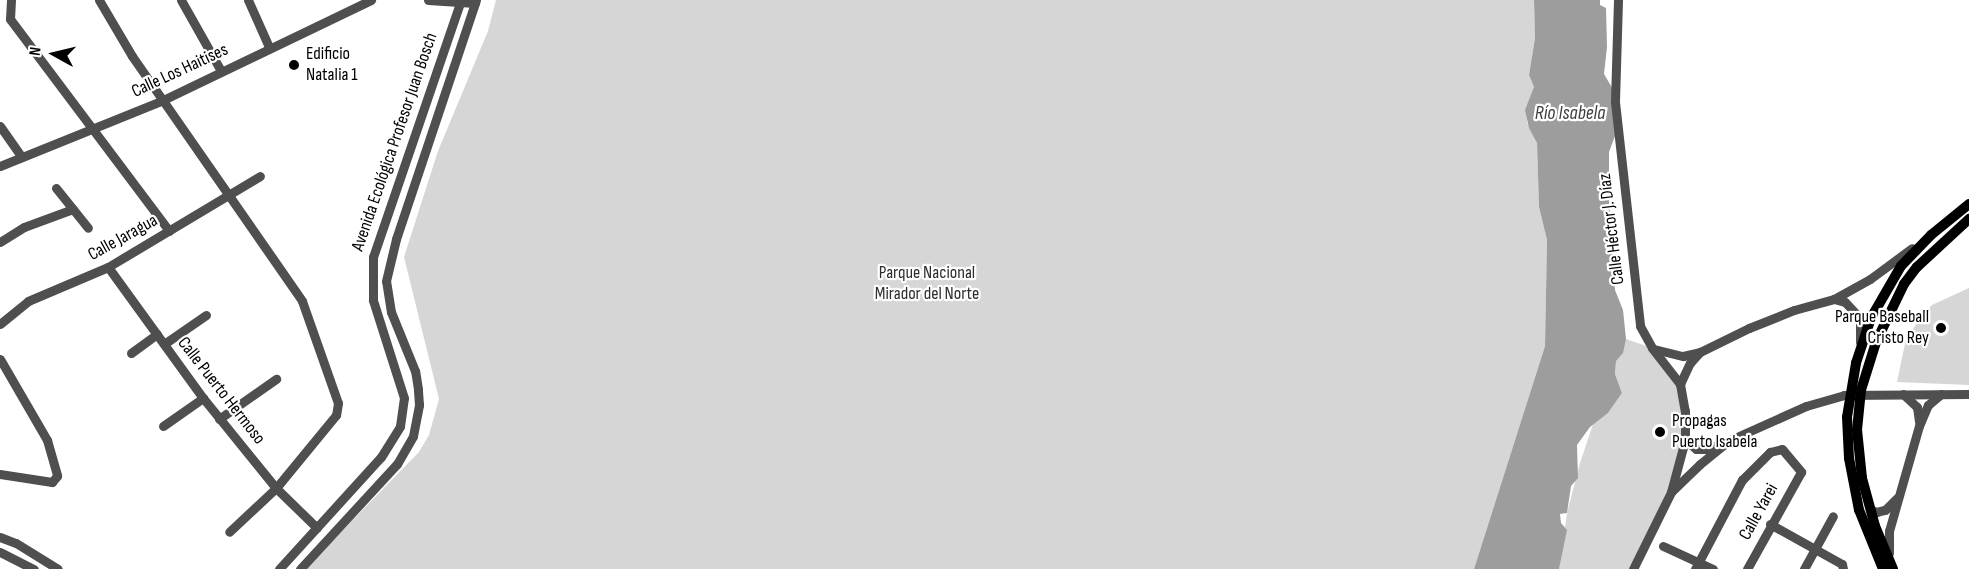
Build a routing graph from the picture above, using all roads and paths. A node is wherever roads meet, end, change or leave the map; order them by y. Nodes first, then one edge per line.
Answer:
1 (11, 0) edge
2 (99, 0) edge
3 (182, 0) edge
4 (248, 0) edge
5 (371, 0) edge
6 (428, 0) edge
7 (1618, 0) edge
8 (461, 2) edge
9 (475, 2) edge
10 (269, 47) junction
11 (221, 71) junction
12 (163, 100) junction
13 (0, 126) edge
14 (90, 128) junction
15 (22, 157) junction
16 (0, 166) edge
17 (260, 176) dead end
18 (56, 188) dead end
19 (230, 195) junction
20 (1969, 204) edge
21 (73, 209) junction
22 (1969, 219) edge
23 (1947, 220) junction
24 (88, 228) dead end
25 (169, 231) junction
26 (0, 242) edge
27 (108, 267) junction
28 (1834, 299) junction
29 (206, 315) dead end
30 (0, 324) edge
31 (157, 334) junction
32 (164, 344) junction
33 (404, 344) junction
34 (1652, 348) junction
35 (131, 352) dead end
36 (389, 352) junction
37 (1700, 352) junction
38 (1858, 358) junction
39 (0, 359) edge
40 (276, 379) dead end
41 (1680, 384) junction
42 (1943, 393) junction
43 (1904, 394) junction
44 (1969, 394) edge
45 (203, 398) junction
46 (1853, 416) junction
47 (219, 419) junction
48 (163, 426) dead end
49 (1919, 426) junction
50 (1684, 440) junction
51 (1730, 440) junction
52 (0, 474) edge
53 (276, 488) junction
54 (1671, 492) junction
55 (1899, 496) junction
56 (1870, 509) junction
57 (1833, 516) dead end
58 (1770, 524) junction
59 (317, 528) junction
60 (229, 532) dead end
61 (0, 537) edge
62 (1663, 546) dead end
63 (1815, 549) junction
64 (0, 552) edge
65 (1697, 566) edge
66 (1842, 566) edge
67 (1889, 566) edge
68 (34, 569) edge
69 (58, 569) edge
70 (279, 569) edge
71 (300, 569) edge
72 (1633, 569) edge
73 (1713, 569) edge
74 (1747, 569) edge
75 (1804, 569) edge

1 - 14 street
2 - 12 street
3 - 11 street
4 - 10 street
5 - 10 street, Calle Los Haitises
6 - 8 street
7 - 34 street, Calle Héctor J. Díaz
8 - 9 street
8 - 36 street, Avenida Ecológica Profesor Juan Bosch
9 - 33 street, Avenida Ecológica Profesor Juan Bosch
10 - 11 street, Calle Los Haitises
11 - 12 street, Calle Los Haitises
12 - 14 street, Calle Los Haitises
12 - 19 street
13 - 15 street
14 - 15 street, Calle Los Haitises
14 - 25 street
15 - 16 street, Calle Los Haitises
17 - 19 street, Calle Jaragua
18 - 21 street
19 - 25 street, Calle Jaragua
19 - 53 street
20 - 23 main road
21 - 24 street
21 - 26 street
22 - 46 main road
23 - 28 street
23 - 38 main road
25 - 27 street, Calle Jaragua
27 - 30 street, Calle Jaragua
27 - 31 street, Calle Puerto Hermoso
28 - 37 street
28 - 38 street
29 - 32 street
31 - 32 street, Calle Puerto Hermoso
31 - 35 street
32 - 45 street, Calle Puerto Hermoso
33 - 36 street
33 - 71 street, Avenida Ecológica Profesor Juan Bosch
34 - 37 street
34 - 41 street, Calle Héctor J. Díaz
36 - 59 street, Avenida Ecológica Profesor Juan Bosch
37 - 41 street
38 - 46 main road
39 - 52 street
40 - 47 street
41 - 50 street, Calle Héctor J. Díaz
42 - 43 street
42 - 44 street
42 - 49 street
43 - 49 street
43 - 51 street
45 - 47 street, Calle Puerto Hermoso
45 - 48 street
46 - 56 main road
46 - 67 main road
47 - 53 street, Calle Puerto Hermoso
49 - 55 street
50 - 51 street
50 - 54 street, Calle Héctor J. Díaz
51 - 54 street
53 - 59 street, Calle Puerto Hermoso
53 - 60 street
54 - 72 street
55 - 56 street
55 - 67 street
56 - 67 main road
57 - 63 street
58 - 63 street
58 - 65 street, Calle Yarei
58 - 74 street, Calle Yarei
59 - 70 street, Avenida Ecológica Profesor Juan Bosch
61 - 69 street
62 - 65 street
63 - 66 street
63 - 75 street
64 - 68 street
65 - 73 street

